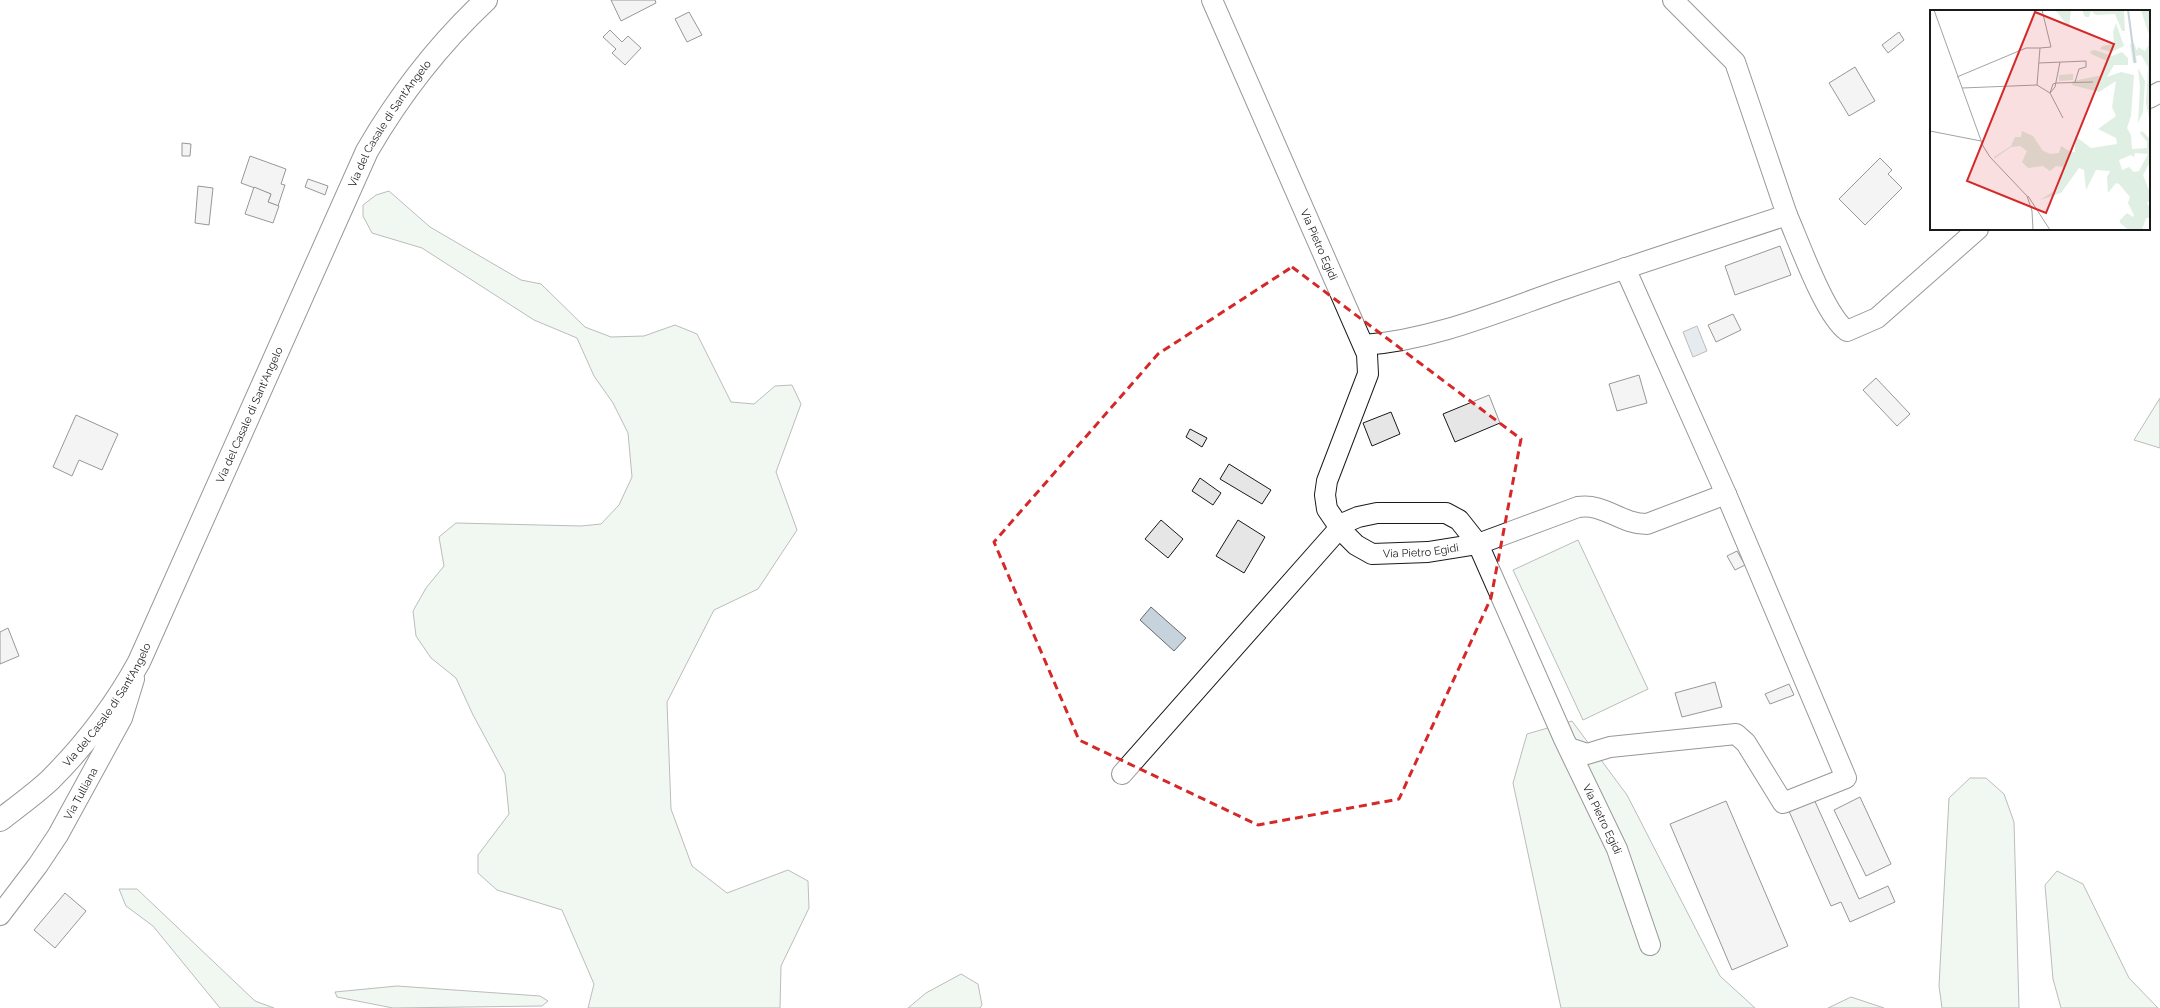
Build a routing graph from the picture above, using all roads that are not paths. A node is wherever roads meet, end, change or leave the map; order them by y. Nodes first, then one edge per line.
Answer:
1 (486, 0) edge
2 (1212, 0) edge
3 (1672, 0) edge
4 (2160, 92) edge
5 (2150, 97) edge
6 (1788, 215) junction
7 (1977, 230) edge
8 (1625, 268) junction
9 (1364, 345) junction
10 (1726, 494) junction
11 (1340, 527) junction
12 (1478, 544) junction
13 (139, 662) junction
14 (1569, 748) junction
15 (1122, 774) dead end
16 (0, 820) edge
17 (0, 915) edge
18 (1650, 946) dead end

1 - 13 main road, Via del Casale di Sant'Angelo
2 - 9 street, Via Pietro Egidi
3 - 6 street
4 - 5 street
6 - 7 street
6 - 8 street
8 - 9 street
8 - 10 street
9 - 11 street, Via Pietro Egidi
10 - 12 street
10 - 14 street
11 - 12 street, Via Pietro Egidi
11 - 12 street
11 - 15 street
12 - 14 street, Via Pietro Egidi
13 - 16 main road, Via del Casale di Sant'Angelo
13 - 17 street, Via Tulliana
14 - 18 street, Via Pietro Egidi

